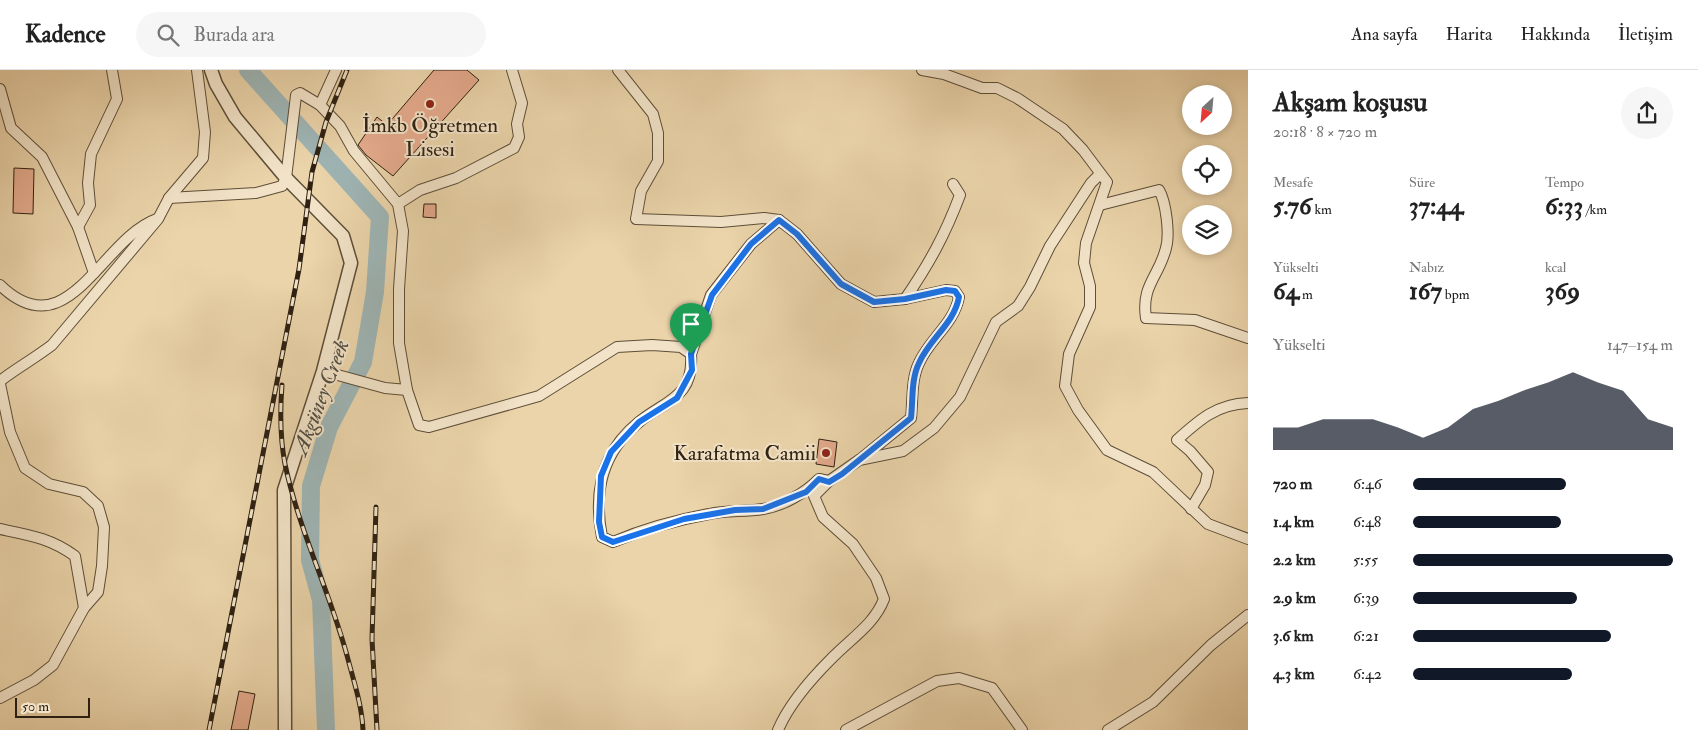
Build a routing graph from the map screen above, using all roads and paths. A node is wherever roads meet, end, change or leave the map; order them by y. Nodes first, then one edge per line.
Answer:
1 (112, 70) edge
2 (196, 70) edge
3 (211, 70) edge
4 (336, 70) edge
5 (512, 70) edge
6 (618, 70) edge
7 (922, 70) edge
8 (0, 89) edge
9 (320, 105) junction
10 (1100, 174) junction
11 (286, 178) junction
12 (953, 184) dead end
13 (169, 198) junction
14 (398, 204) junction
15 (1100, 205) junction
16 (158, 219) junction
17 (779, 220) junction
18 (78, 227) junction
19 (94, 274) junction
20 (0, 285) edge
21 (905, 299) junction
22 (1248, 338) edge
23 (691, 354) junction
24 (323, 371) junction
25 (0, 382) edge
26 (407, 390) junction
27 (1248, 403) edge
28 (859, 460) junction
29 (829, 482) junction
30 (1191, 509) junction
31 (0, 530) edge
32 (1248, 539) edge
33 (84, 608) junction
34 (1248, 615) edge
35 (0, 698) edge
36 (285, 730) edge
37 (778, 730) edge
38 (846, 730) edge
39 (1022, 730) edge
40 (1108, 730) edge

1 - 18 street
2 - 13 street
3 - 11 street
4 - 9 street
5 - 14 street
6 - 17 street
7 - 10 street
8 - 18 street
9 - 11 street
9 - 14 street
10 - 15 street
10 - 28 street
11 - 13 street
11 - 24 street
12 - 21 street
13 - 16 street
14 - 26 street
15 - 22 street
15 - 30 street
16 - 19 street
16 - 25 street
17 - 21 street
17 - 23 street
18 - 19 street
19 - 20 street
21 - 28 street
23 - 26 street
23 - 29 street
24 - 26 street
24 - 36 street
25 - 33 street
27 - 30 street
28 - 29 street
29 - 37 street
30 - 32 street
31 - 33 street
33 - 35 street
34 - 40 street
38 - 39 street

